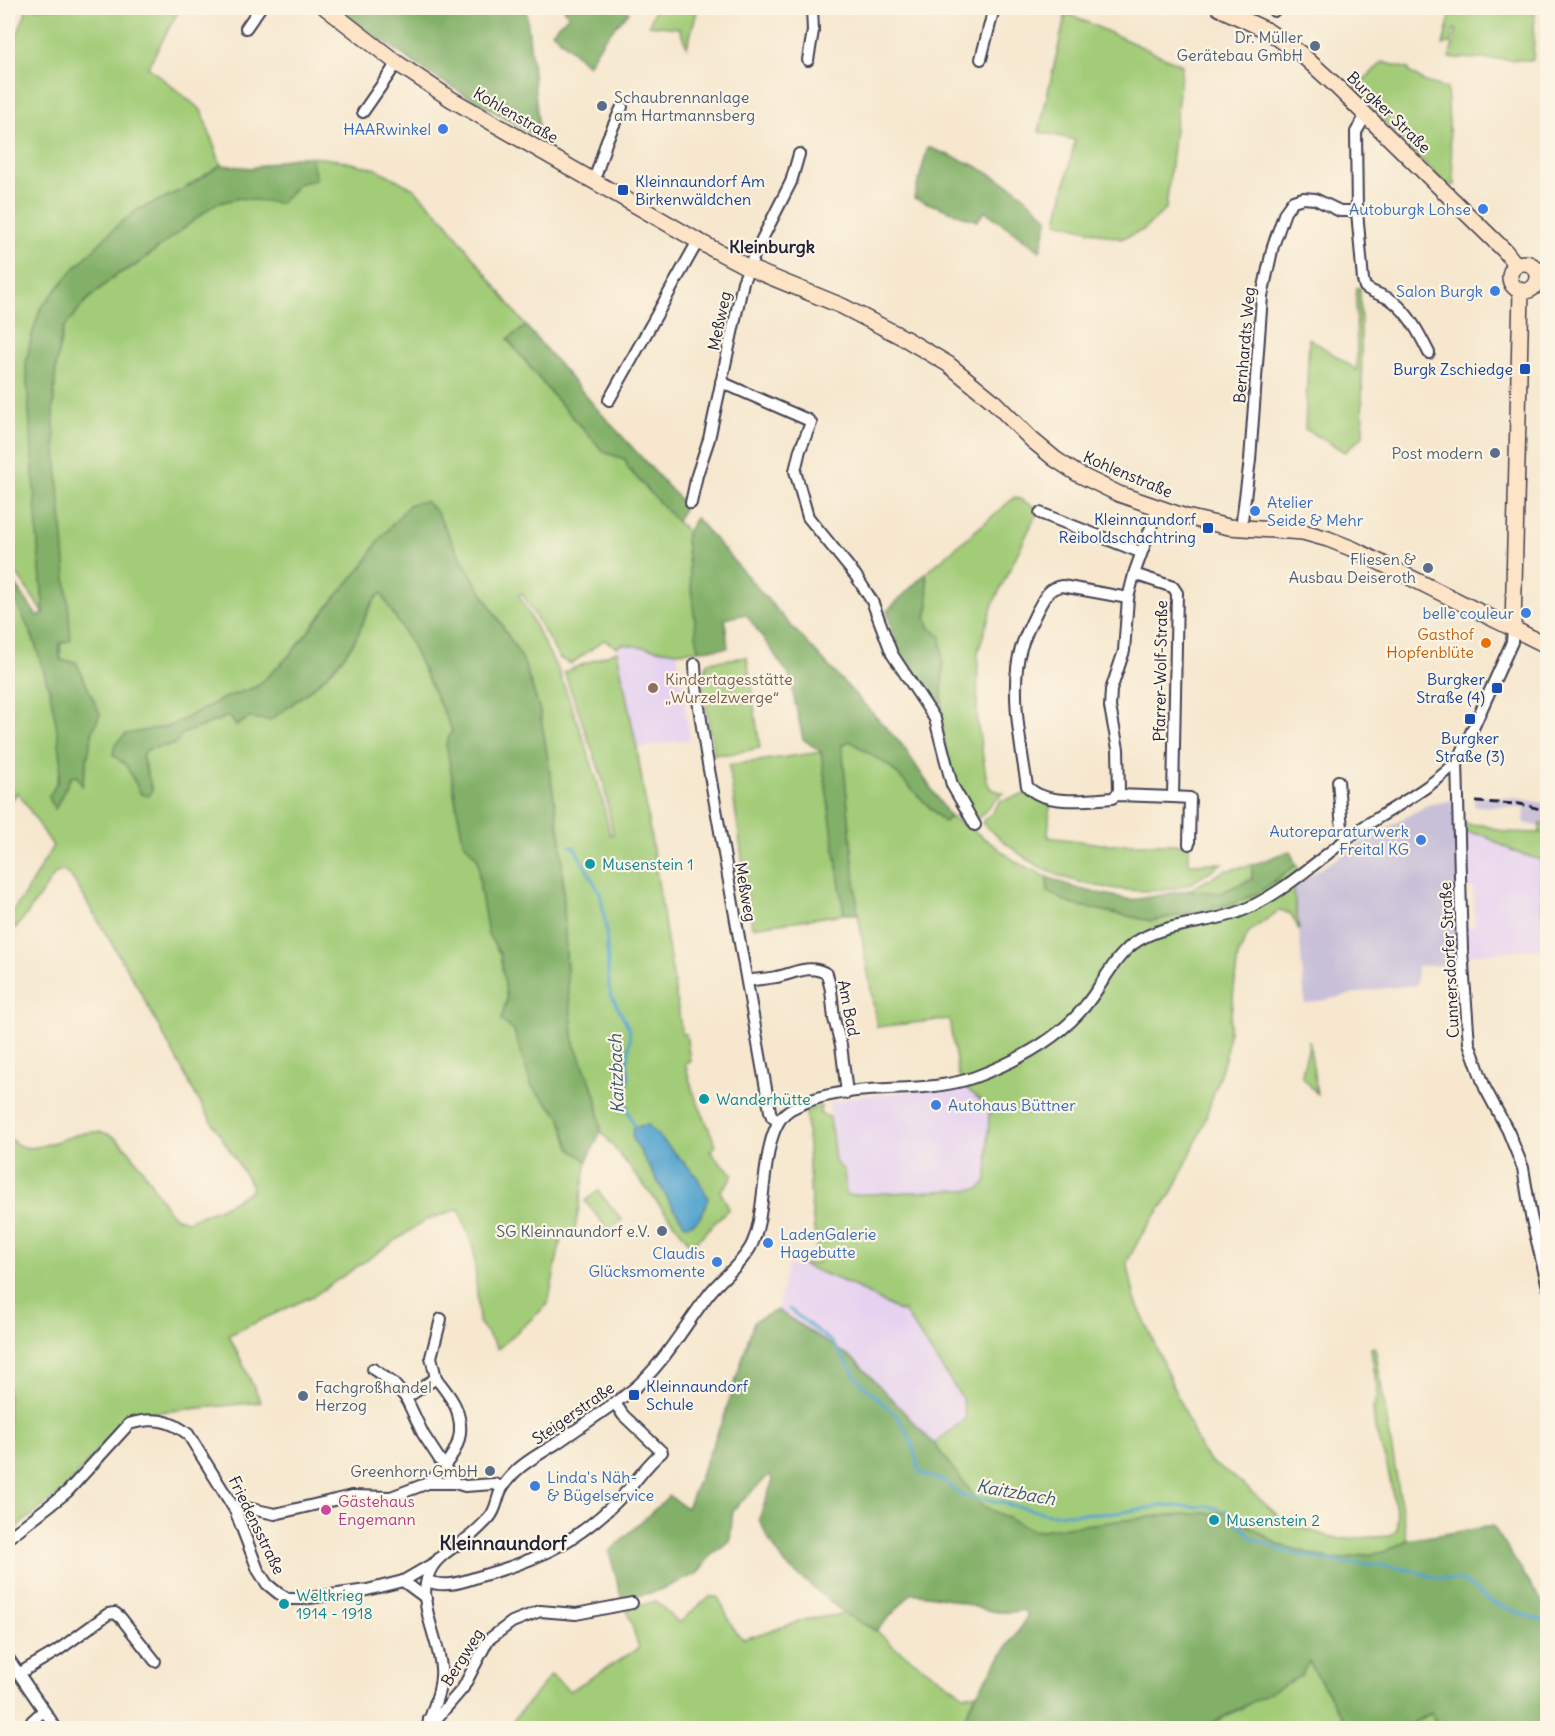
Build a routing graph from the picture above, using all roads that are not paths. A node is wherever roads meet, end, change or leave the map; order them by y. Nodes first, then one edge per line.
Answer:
1 (261, 8) edge
2 (326, 8) edge
3 (812, 8) edge
4 (994, 8) edge
5 (1219, 8) edge
6 (246, 28) dead end
7 (981, 59) dead end
8 (808, 60) dead end
9 (398, 63) junction
10 (622, 107) dead end
11 (363, 112) dead end
12 (1366, 115) junction
13 (799, 154) dead end
14 (594, 181) junction
15 (1357, 211) junction
16 (698, 241) junction
17 (1516, 265) junction
18 (749, 268) junction
19 (1542, 276) edge
20 (1521, 291) junction
21 (1429, 353) dead end
22 (722, 382) junction
23 (609, 400) dead end
24 (691, 503) dead end
25 (1158, 508) junction
26 (1040, 513) dead end
27 (1241, 528) junction
28 (1140, 552) junction
29 (1134, 574) junction
30 (1128, 598) junction
31 (1513, 629) junction
32 (1548, 646) edge
33 (695, 664) dead end
34 (1457, 761) junction
35 (1338, 781) dead end
36 (1117, 795) junction
37 (1173, 797) junction
38 (975, 825) dead end
39 (1347, 839) junction
40 (1189, 844) dead end
41 (747, 981) junction
42 (847, 1093) junction
43 (778, 1121) junction
44 (1548, 1287) edge
45 (441, 1319) dead end
46 (373, 1369) dead end
47 (436, 1378) junction
48 (406, 1398) junction
49 (615, 1403) junction
50 (445, 1466) junction
51 (428, 1483) junction
52 (455, 1483) junction
53 (502, 1487) junction
54 (235, 1510) junction
55 (8, 1538) edge
56 (437, 1561) junction
57 (403, 1581) junction
58 (427, 1581) junction
59 (426, 1598) junction
60 (632, 1604) dead end
61 (8, 1658) edge
62 (155, 1661) dead end
63 (18, 1674) junction
64 (43, 1711) junction
65 (428, 1724) edge
66 (30, 1728) edge
67 (56, 1728) edge

1 - 6 street
2 - 9 street, Kohlenstraße
3 - 8 street
4 - 7 street
5 - 12 street, Burgker Straße
9 - 11 street
9 - 14 street, Kohlenstraße
10 - 14 street
12 - 15 street
12 - 17 street, Burgker Straße
13 - 18 street, Meßweg
14 - 16 street, Kohlenstraße
15 - 21 street
15 - 27 street, Bernhardts Weg
16 - 18 street, Kohlenstraße
16 - 23 street
17 - 19 street
17 - 20 street
18 - 22 street, Meßweg
18 - 25 street, Kohlenstraße
19 - 20 street
20 - 31 street
22 - 24 street, Meßweg
22 - 38 street
25 - 27 street, Kohlenstraße
25 - 28 street
26 - 28 street
27 - 31 street, Kohlenstraße
28 - 29 street
29 - 30 street
29 - 37 street, Pfarrer-Wolf-Straße
30 - 36 street
30 - 36 street
31 - 32 street, Kohlenstraße
31 - 34 street
33 - 41 street, Meßweg
34 - 39 street
34 - 44 street, Cunnersdorfer Straße
35 - 39 street
36 - 37 street
37 - 40 street
39 - 42 street
41 - 42 street, Am Bad
41 - 43 street, Meßweg
42 - 43 street
43 - 49 street, Steigerstraße
45 - 47 street
46 - 48 street
47 - 48 street
47 - 50 street
48 - 50 street
49 - 53 street, Steigerstraße
49 - 58 street
50 - 51 street
50 - 52 street
51 - 52 street
51 - 54 street
52 - 53 street
53 - 56 street, Steigerstraße
54 - 55 street, Friedensstraße
54 - 57 street, Friedensstraße
56 - 57 street, Friedensstraße
56 - 58 street, Steigerstraße
57 - 59 street
58 - 59 street, Steigerstraße
59 - 65 street, Steigerstraße
60 - 65 street, Bergweg
61 - 63 street
62 - 63 street
63 - 64 street
64 - 66 street
64 - 67 street

